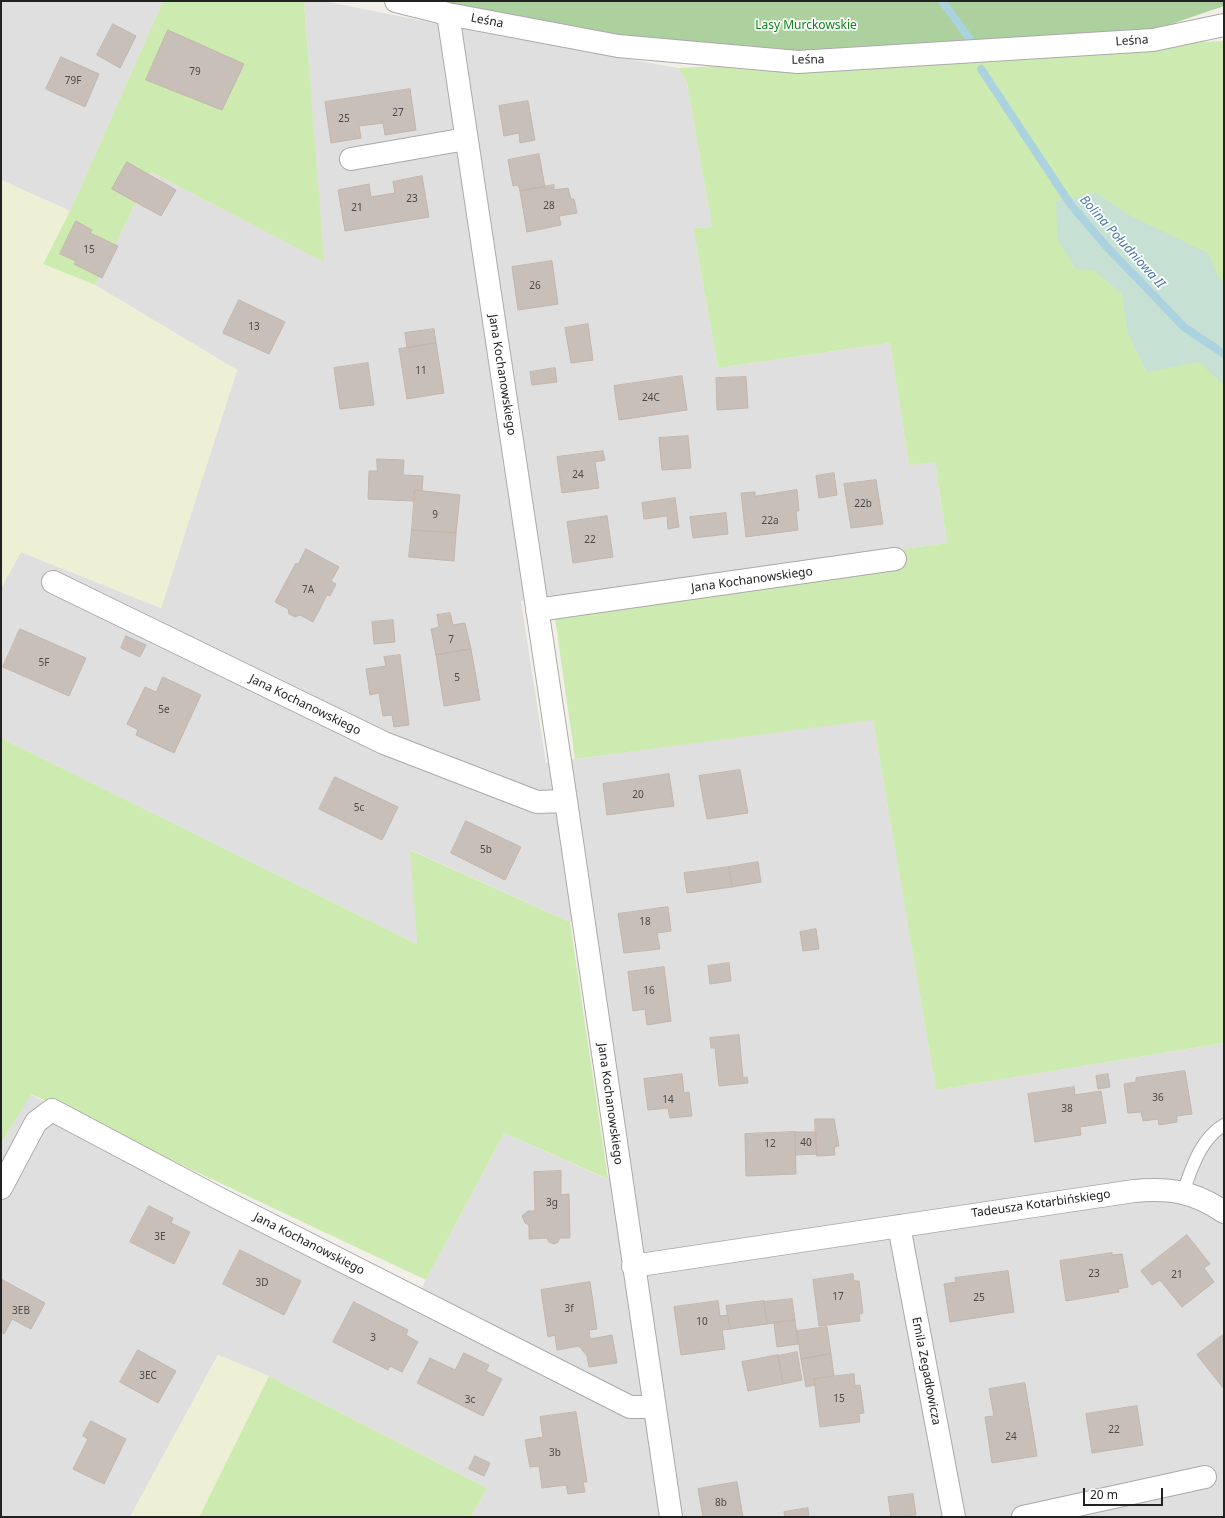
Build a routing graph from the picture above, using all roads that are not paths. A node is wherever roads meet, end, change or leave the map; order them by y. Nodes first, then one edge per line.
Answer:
1 (396, 1) edge
2 (448, 14) junction
3 (1224, 25) edge
4 (466, 139) junction
5 (351, 159) dead end
6 (895, 559) dead end
7 (54, 582) dead end
8 (537, 610) junction
9 (566, 800) junction
10 (1224, 1124) edge
11 (1, 1188) edge
12 (1183, 1192) junction
13 (1224, 1212) edge
14 (898, 1226) junction
15 (633, 1266) junction
16 (653, 1407) junction
17 (1205, 1477) dead end
18 (671, 1517) edge
19 (954, 1517) edge
20 (1023, 1517) edge

1 - 2 street, Leśna
2 - 3 street, Leśna
2 - 4 street, Jana Kochanowskiego
4 - 5 street
4 - 8 street, Jana Kochanowskiego
6 - 8 street, Jana Kochanowskiego
7 - 9 street, Jana Kochanowskiego
8 - 9 street, Jana Kochanowskiego
9 - 15 street, Jana Kochanowskiego
10 - 12 lane
11 - 16 street, Jana Kochanowskiego
12 - 13 street, Tadeusza Kotarbińskiego
12 - 14 street, Tadeusza Kotarbińskiego
14 - 15 street, Tadeusza Kotarbińskiego
14 - 19 street, Emila Zegadłowicza
15 - 16 street, Jana Kochanowskiego
16 - 18 street, Jana Kochanowskiego
17 - 20 street

